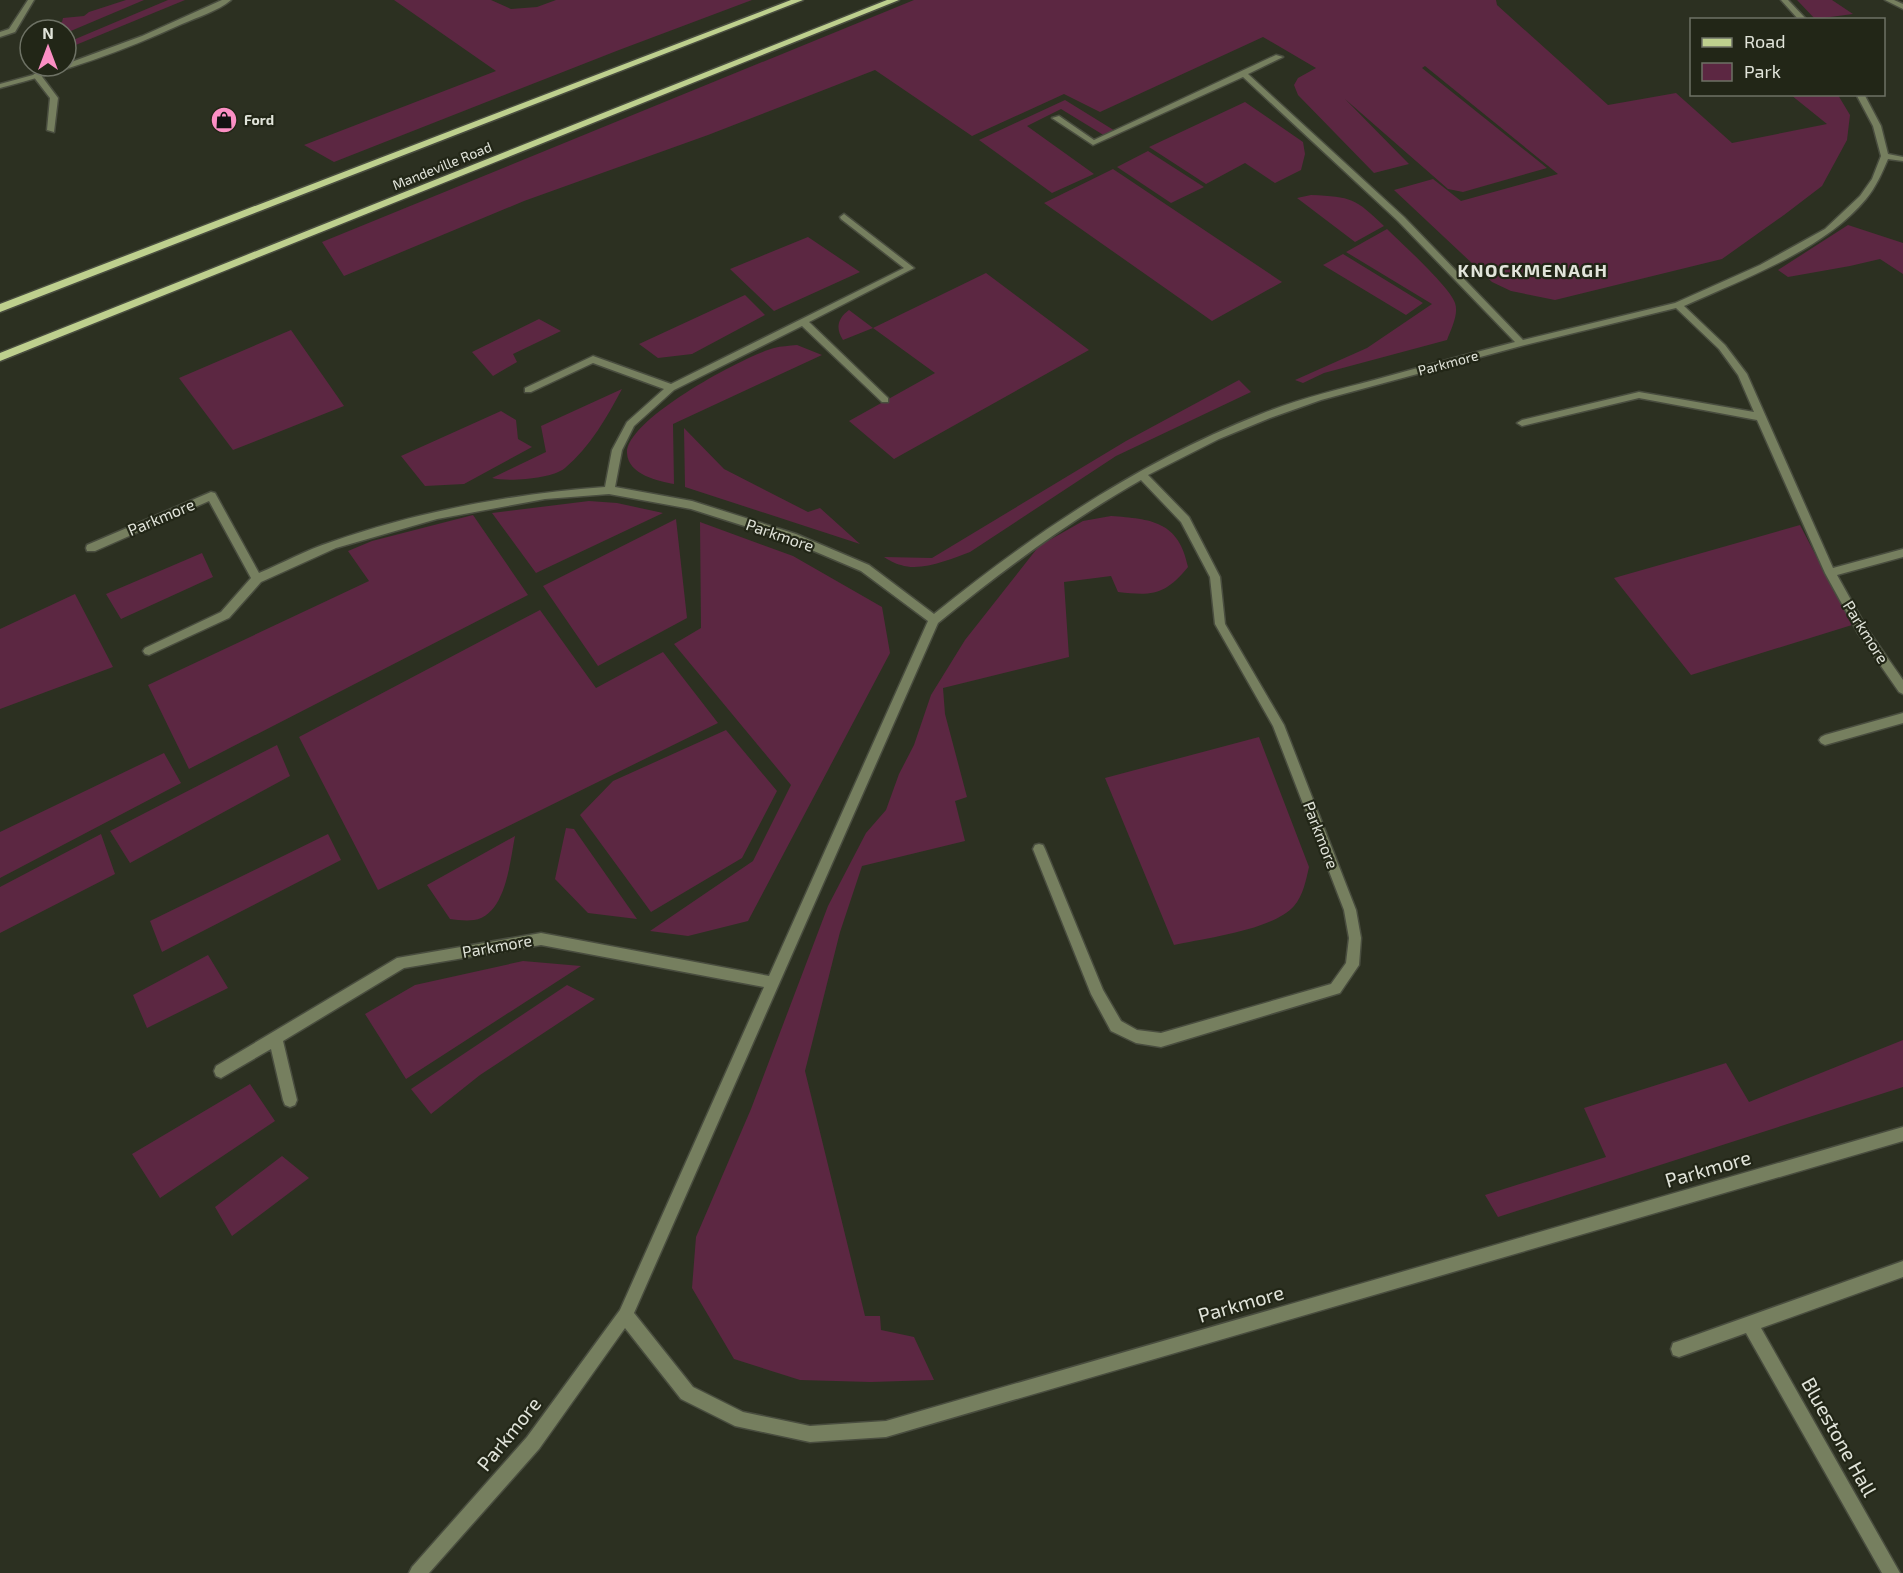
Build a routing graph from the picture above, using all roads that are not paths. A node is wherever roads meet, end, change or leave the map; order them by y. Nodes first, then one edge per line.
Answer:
1 (31, 0) edge
2 (228, 0) edge
3 (799, 0) edge
4 (895, 0) edge
5 (1784, 0) edge
6 (1888, 0) edge
7 (1903, 8) edge
8 (1802, 18) edge
9 (0, 35) edge
10 (1279, 57) dead end
11 (78, 62) edge
12 (1244, 74) junction
13 (30, 78) edge
14 (39, 78) edge
15 (0, 86) edge
16 (1861, 96) edge
17 (1056, 118) dead end
18 (51, 130) dead end
19 (1886, 156) junction
20 (1903, 159) edge
21 (844, 217) dead end
22 (1678, 305) junction
23 (0, 308) edge
24 (803, 321) junction
25 (1521, 343) junction
26 (0, 357) edge
27 (671, 388) junction
28 (528, 390) dead end
29 (885, 400) dead end
30 (1761, 417) junction
31 (1522, 423) dead end
32 (1142, 475) junction
33 (609, 490) junction
34 (91, 548) dead end
35 (1903, 553) edge
36 (1830, 573) junction
37 (257, 579) junction
38 (934, 620) junction
39 (148, 651) dead end
40 (1903, 689) edge
41 (1903, 718) edge
42 (1825, 740) dead end
43 (1039, 849) dead end
44 (773, 983) junction
45 (275, 1038) junction
46 (222, 1071) dead end
47 (290, 1100) dead end
48 (1903, 1134) edge
49 (1903, 1269) edge
50 (625, 1315) junction
51 (1750, 1323) junction
52 (1679, 1349) dead end
53 (1889, 1572) edge
54 (418, 1573) edge

1 - 9 street
2 - 11 street
3 - 23 main road, Mandeville Road
4 - 26 main road, Mandeville Road
5 - 8 street
6 - 7 street
10 - 12 street
12 - 17 street
12 - 25 street
13 - 15 street
14 - 18 street
16 - 19 street
19 - 20 street
19 - 22 street, Parkmore
21 - 24 street
22 - 25 street, Parkmore
22 - 30 street, Parkmore
24 - 27 street
24 - 29 street
25 - 32 street, Parkmore
27 - 28 street
27 - 33 street
30 - 31 street
30 - 36 street, Parkmore
32 - 38 street, Parkmore
32 - 43 street, Parkmore
33 - 37 street, Parkmore
33 - 38 street, Parkmore
34 - 37 street, Parkmore
35 - 36 street
36 - 40 street, Parkmore
37 - 39 street, Parkmore
38 - 44 street, Parkmore
41 - 42 street
44 - 45 street, Parkmore
44 - 50 street, Parkmore
45 - 46 street, Parkmore
45 - 47 street
48 - 50 street, Parkmore
49 - 51 street
50 - 54 street, Parkmore
51 - 52 street
51 - 53 street, Bluestone Hall

